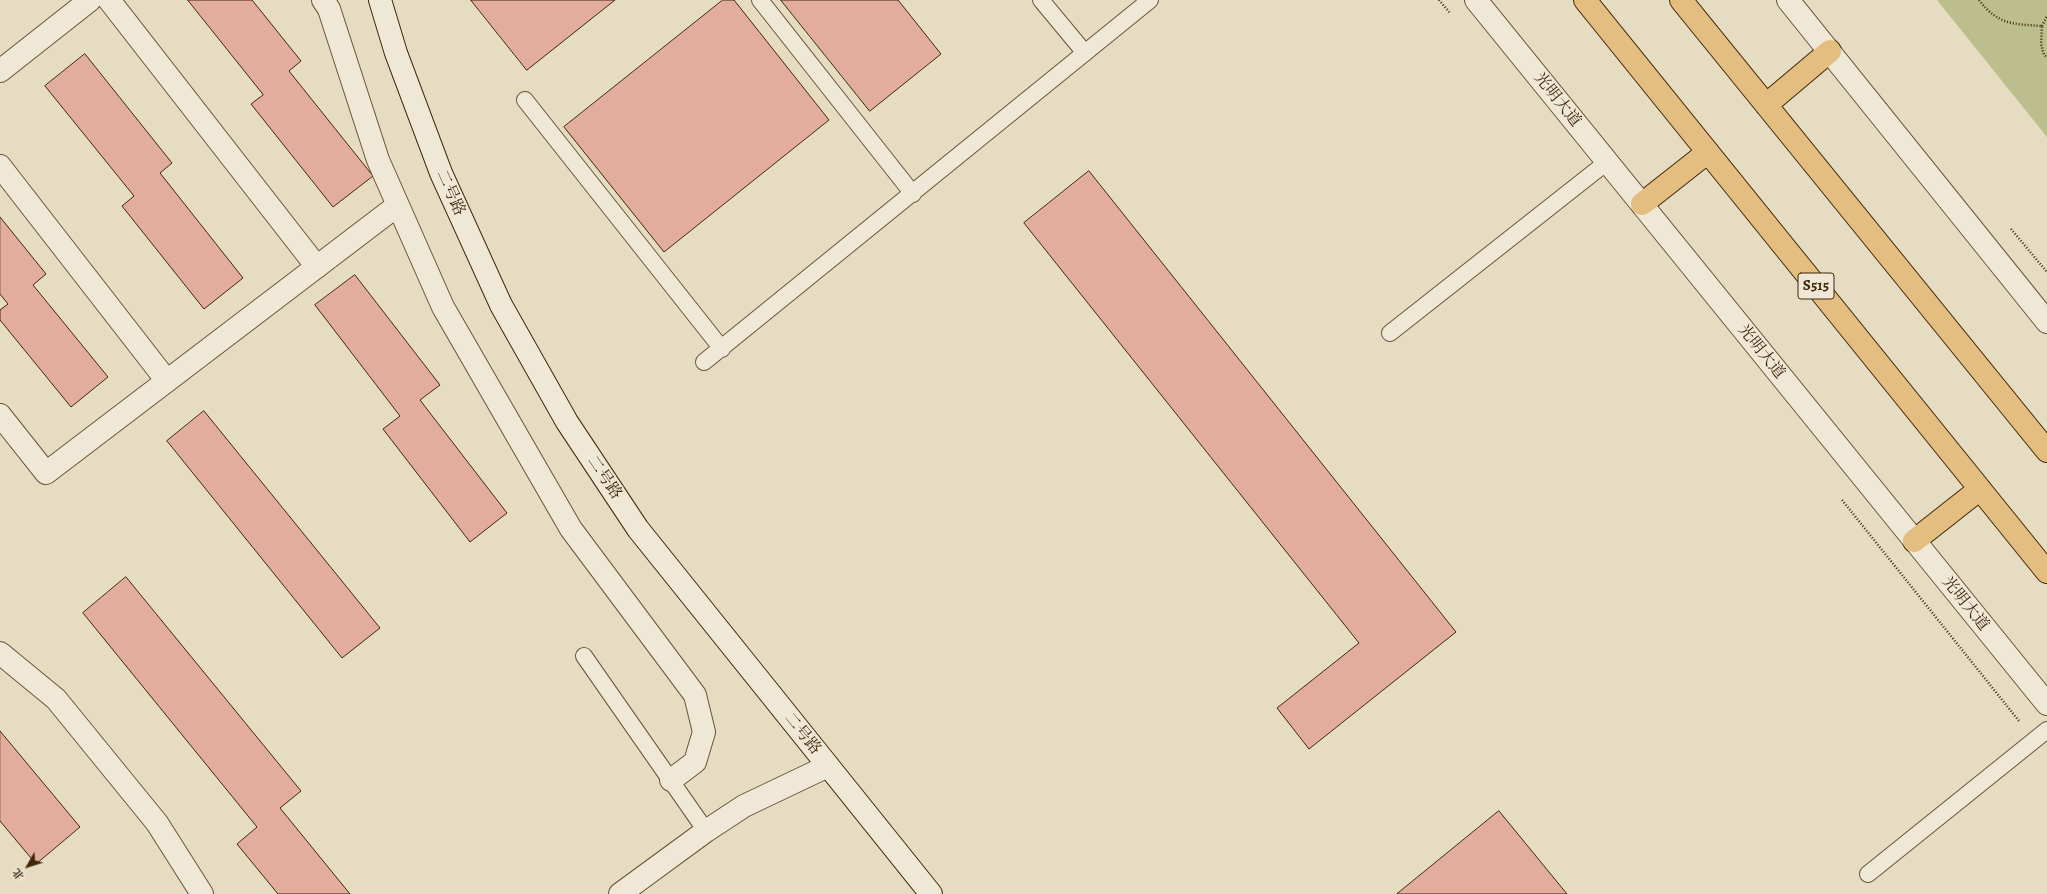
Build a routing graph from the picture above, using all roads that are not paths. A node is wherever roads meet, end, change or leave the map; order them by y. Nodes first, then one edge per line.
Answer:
1 (90, 0) edge
2 (109, 0) edge
3 (323, 0) edge
4 (380, 0) edge
5 (760, 0) edge
6 (1040, 0) edge
7 (1150, 0) edge
8 (1476, 0) edge
9 (1585, 0) edge
10 (1681, 0) edge
11 (1788, 0) edge
12 (1830, 52) junction
13 (1084, 53) junction
14 (0, 71) edge
15 (526, 100) dead end
16 (1766, 105) junction
17 (1708, 152) junction
18 (1607, 162) junction
19 (0, 166) edge
20 (913, 194) junction
21 (1642, 204) junction
22 (398, 206) junction
23 (317, 267) junction
24 (2047, 322) edge
25 (1390, 333) dead end
26 (722, 349) junction
27 (704, 362) dead end
28 (167, 381) junction
29 (0, 415) edge
30 (2045, 443) edge
31 (1980, 489) junction
32 (1914, 541) junction
33 (2047, 572) edge
34 (0, 653) edge
35 (584, 656) dead end
36 (2047, 704) edge
37 (2047, 730) edge
38 (828, 766) junction
39 (670, 780) junction
40 (706, 831) junction
41 (1868, 874) dead end
42 (202, 894) edge
43 (620, 894) edge
44 (931, 894) edge

1 - 14 street
2 - 23 street
3 - 22 street
4 - 38 street, 二号路
5 - 20 lane
6 - 13 lane
7 - 13 lane
8 - 18 street, 光明大道
9 - 17 main road, S515
10 - 16 main road
11 - 12 street
12 - 16 main road
12 - 24 street
13 - 20 lane
15 - 26 lane
16 - 30 main road
17 - 21 main road
17 - 31 main road, S515
18 - 21 street, 光明大道
18 - 25 lane
19 - 28 street
20 - 26 lane
21 - 32 street, 光明大道
22 - 23 street
22 - 39 street
23 - 28 street
26 - 27 lane
28 - 29 street
31 - 32 main road
31 - 33 main road, S515
32 - 36 street, 光明大道
34 - 42 street
35 - 39 lane
37 - 41 lane
38 - 40 street
38 - 44 street, 二号路
39 - 40 lane
40 - 43 street

